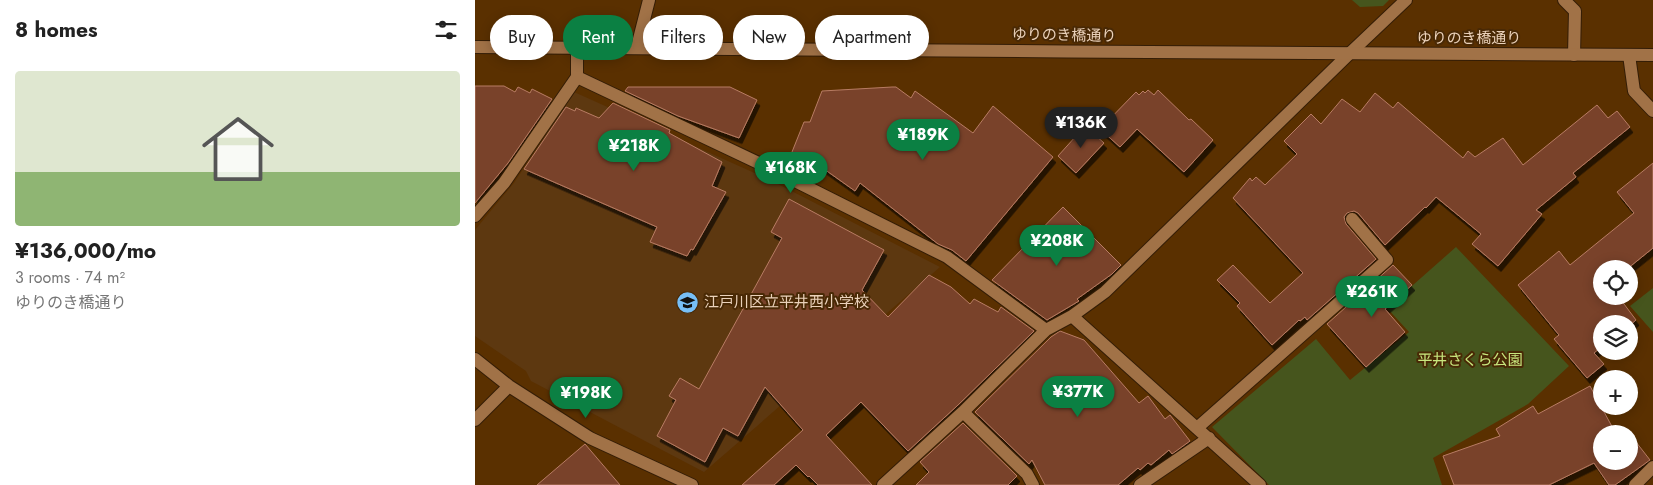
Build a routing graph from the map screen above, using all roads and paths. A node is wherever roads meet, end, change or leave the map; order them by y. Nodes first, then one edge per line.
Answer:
1 (649, 0) edge
2 (1406, 0) edge
3 (1564, 0) edge
4 (633, 46) edge
5 (637, 46) junction
6 (475, 47) edge
7 (563, 47) edge
8 (1349, 54) junction
9 (1574, 54) junction
10 (1629, 55) junction
11 (1653, 55) edge
12 (577, 60) edge
13 (577, 77) junction
14 (1653, 111) edge
15 (475, 216) edge
16 (1352, 219) dead end
17 (1072, 316) junction
18 (1046, 330) junction
19 (475, 359) edge
20 (509, 386) junction
21 (963, 412) junction
22 (475, 420) edge
23 (1197, 428) junction
24 (1209, 438) junction
25 (1653, 467) edge
26 (692, 485) edge
27 (883, 485) edge
28 (1033, 485) edge
29 (1140, 485) edge
30 (1261, 485) edge
31 (1635, 485) edge

1 - 5 street
2 - 8 street
3 - 9 street
4 - 5 street, ゆりのき橋通り
5 - 8 street, ゆりのき橋通り
6 - 7 street, ゆりのき橋通り
8 - 9 street, ゆりのき橋通り
8 - 17 street
9 - 10 street, ゆりのき橋通り
10 - 11 street, ゆりのき橋通り
10 - 14 street
12 - 13 street
13 - 15 street
13 - 18 street
16 - 23 street
17 - 18 street
17 - 23 street
18 - 21 street
19 - 20 street
20 - 22 street
20 - 26 street
21 - 27 street
21 - 28 street
23 - 24 street
24 - 29 street
24 - 30 street
25 - 31 street

